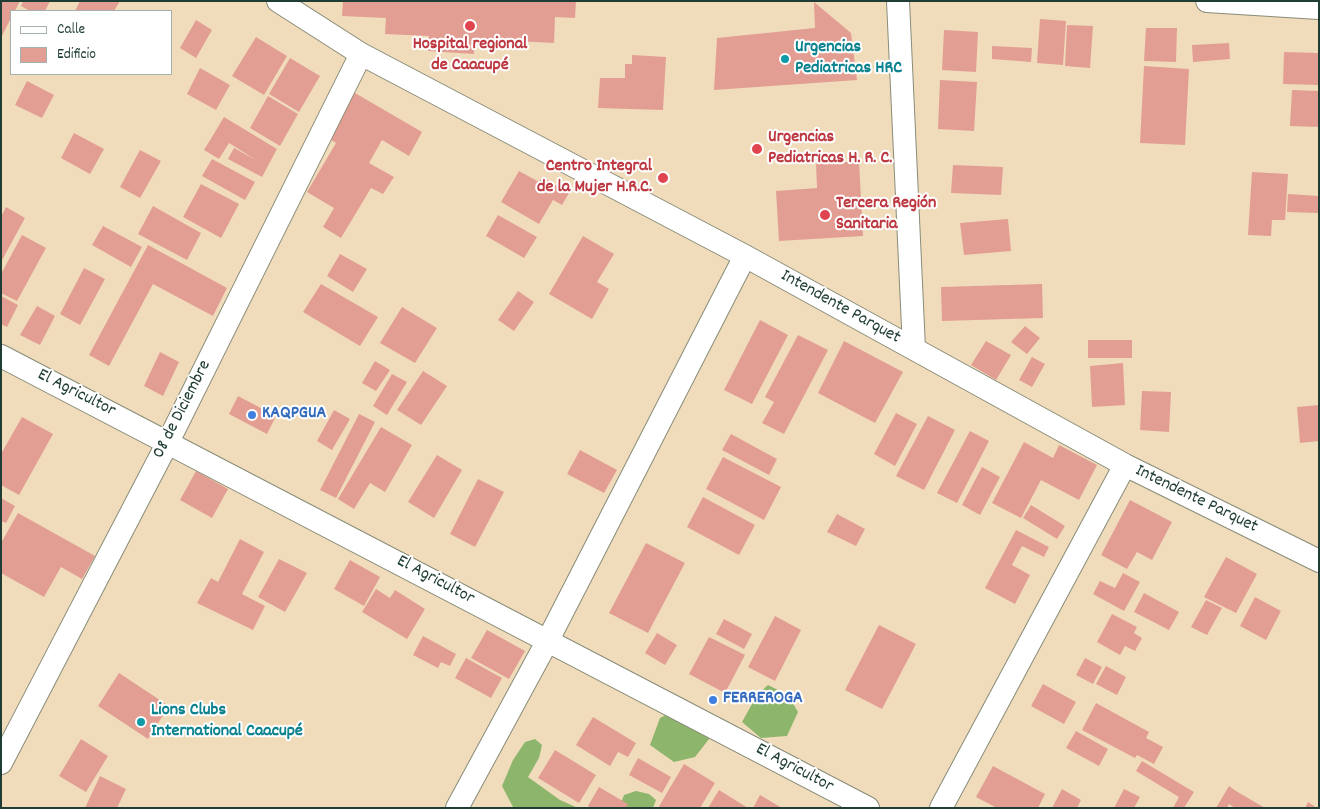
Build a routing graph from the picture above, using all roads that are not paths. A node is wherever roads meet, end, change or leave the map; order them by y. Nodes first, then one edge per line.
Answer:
1 (278, 1) edge
2 (898, 1) edge
3 (1207, 1) edge
4 (1319, 8) edge
5 (361, 54) junction
6 (746, 256) junction
7 (914, 349) junction
8 (1, 356) edge
9 (168, 442) junction
10 (1125, 465) junction
11 (1319, 561) edge
12 (548, 640) junction
13 (1, 763) edge
14 (457, 808) edge
15 (868, 808) edge
16 (941, 808) edge

1 - 5 street, Intendente Parquet
2 - 7 street
3 - 4 street
5 - 6 street, Intendente Parquet
5 - 9 street, 08 de Diciembre
6 - 7 street, Intendente Parquet
6 - 12 street
7 - 10 street, Intendente Parquet
8 - 9 street, El Agricultor
9 - 12 street, El Agricultor
9 - 13 street, 08 de Diciembre
10 - 11 street, Intendente Parquet
10 - 16 street
12 - 14 street
12 - 15 street, El Agricultor

